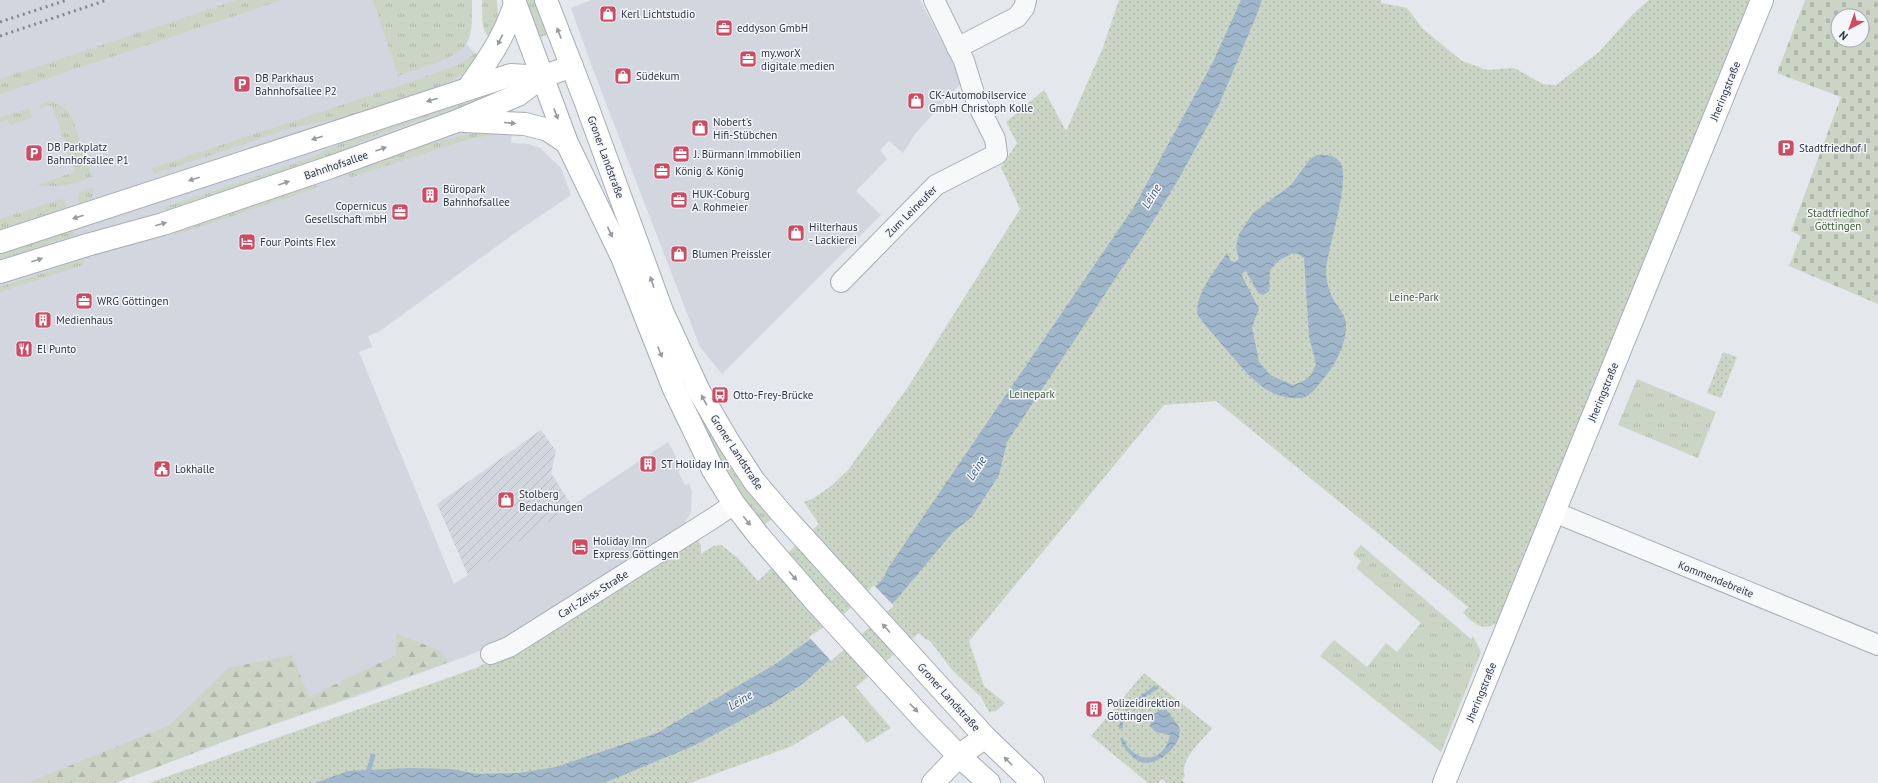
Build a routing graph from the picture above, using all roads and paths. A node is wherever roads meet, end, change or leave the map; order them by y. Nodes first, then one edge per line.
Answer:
1 (546, 0) edge
2 (934, 0) edge
3 (1026, 0) edge
4 (1762, 0) edge
5 (514, 2) edge
6 (957, 48) junction
7 (572, 66) junction
8 (542, 77) junction
9 (469, 87) junction
10 (457, 121) junction
11 (567, 142) junction
12 (115, 205) junction
13 (123, 235) junction
14 (0, 242) edge
15 (0, 272) edge
16 (841, 282) dead end
17 (734, 504) junction
18 (1554, 512) junction
19 (1878, 645) edge
20 (491, 654) dead end
21 (985, 737) junction
22 (959, 756) junction
23 (921, 783) edge
24 (933, 783) edge
25 (989, 783) edge
26 (1033, 783) edge
27 (1444, 783) edge

7 -> 1 main road, Groner Landstraße
2 - 6 street, Zum Leineufer
3 - 6 street
4 - 18 main road, Jheringstraße
5 - 8 main road
5 -> 9 main road
6 - 16 street, Zum Leineufer
7 - 8 main road, Bahnhofsallee
21 -> 7 main road, Groner Landstraße
8 - 9 main road, Bahnhofsallee
8 - 10 main road, Bahnhofsallee
8 -> 11 main road
9 -> 12 main road, Bahnhofsallee
10 -> 11 main road
13 -> 10 main road, Bahnhofsallee
11 -> 17 main road
12 - 13 main road
12 -> 14 main road, Bahnhofsallee
15 -> 13 main road, Bahnhofsallee
17 - 20 street, Carl-Zeiss-Straße
17 -> 22 main road
18 - 19 street, Kommendebreite
18 - 27 main road, Jheringstraße
21 - 22 main road
26 -> 21 main road, Groner Landstraße
22 - 23 main road
22 - 24 main road
22 - 25 main road

